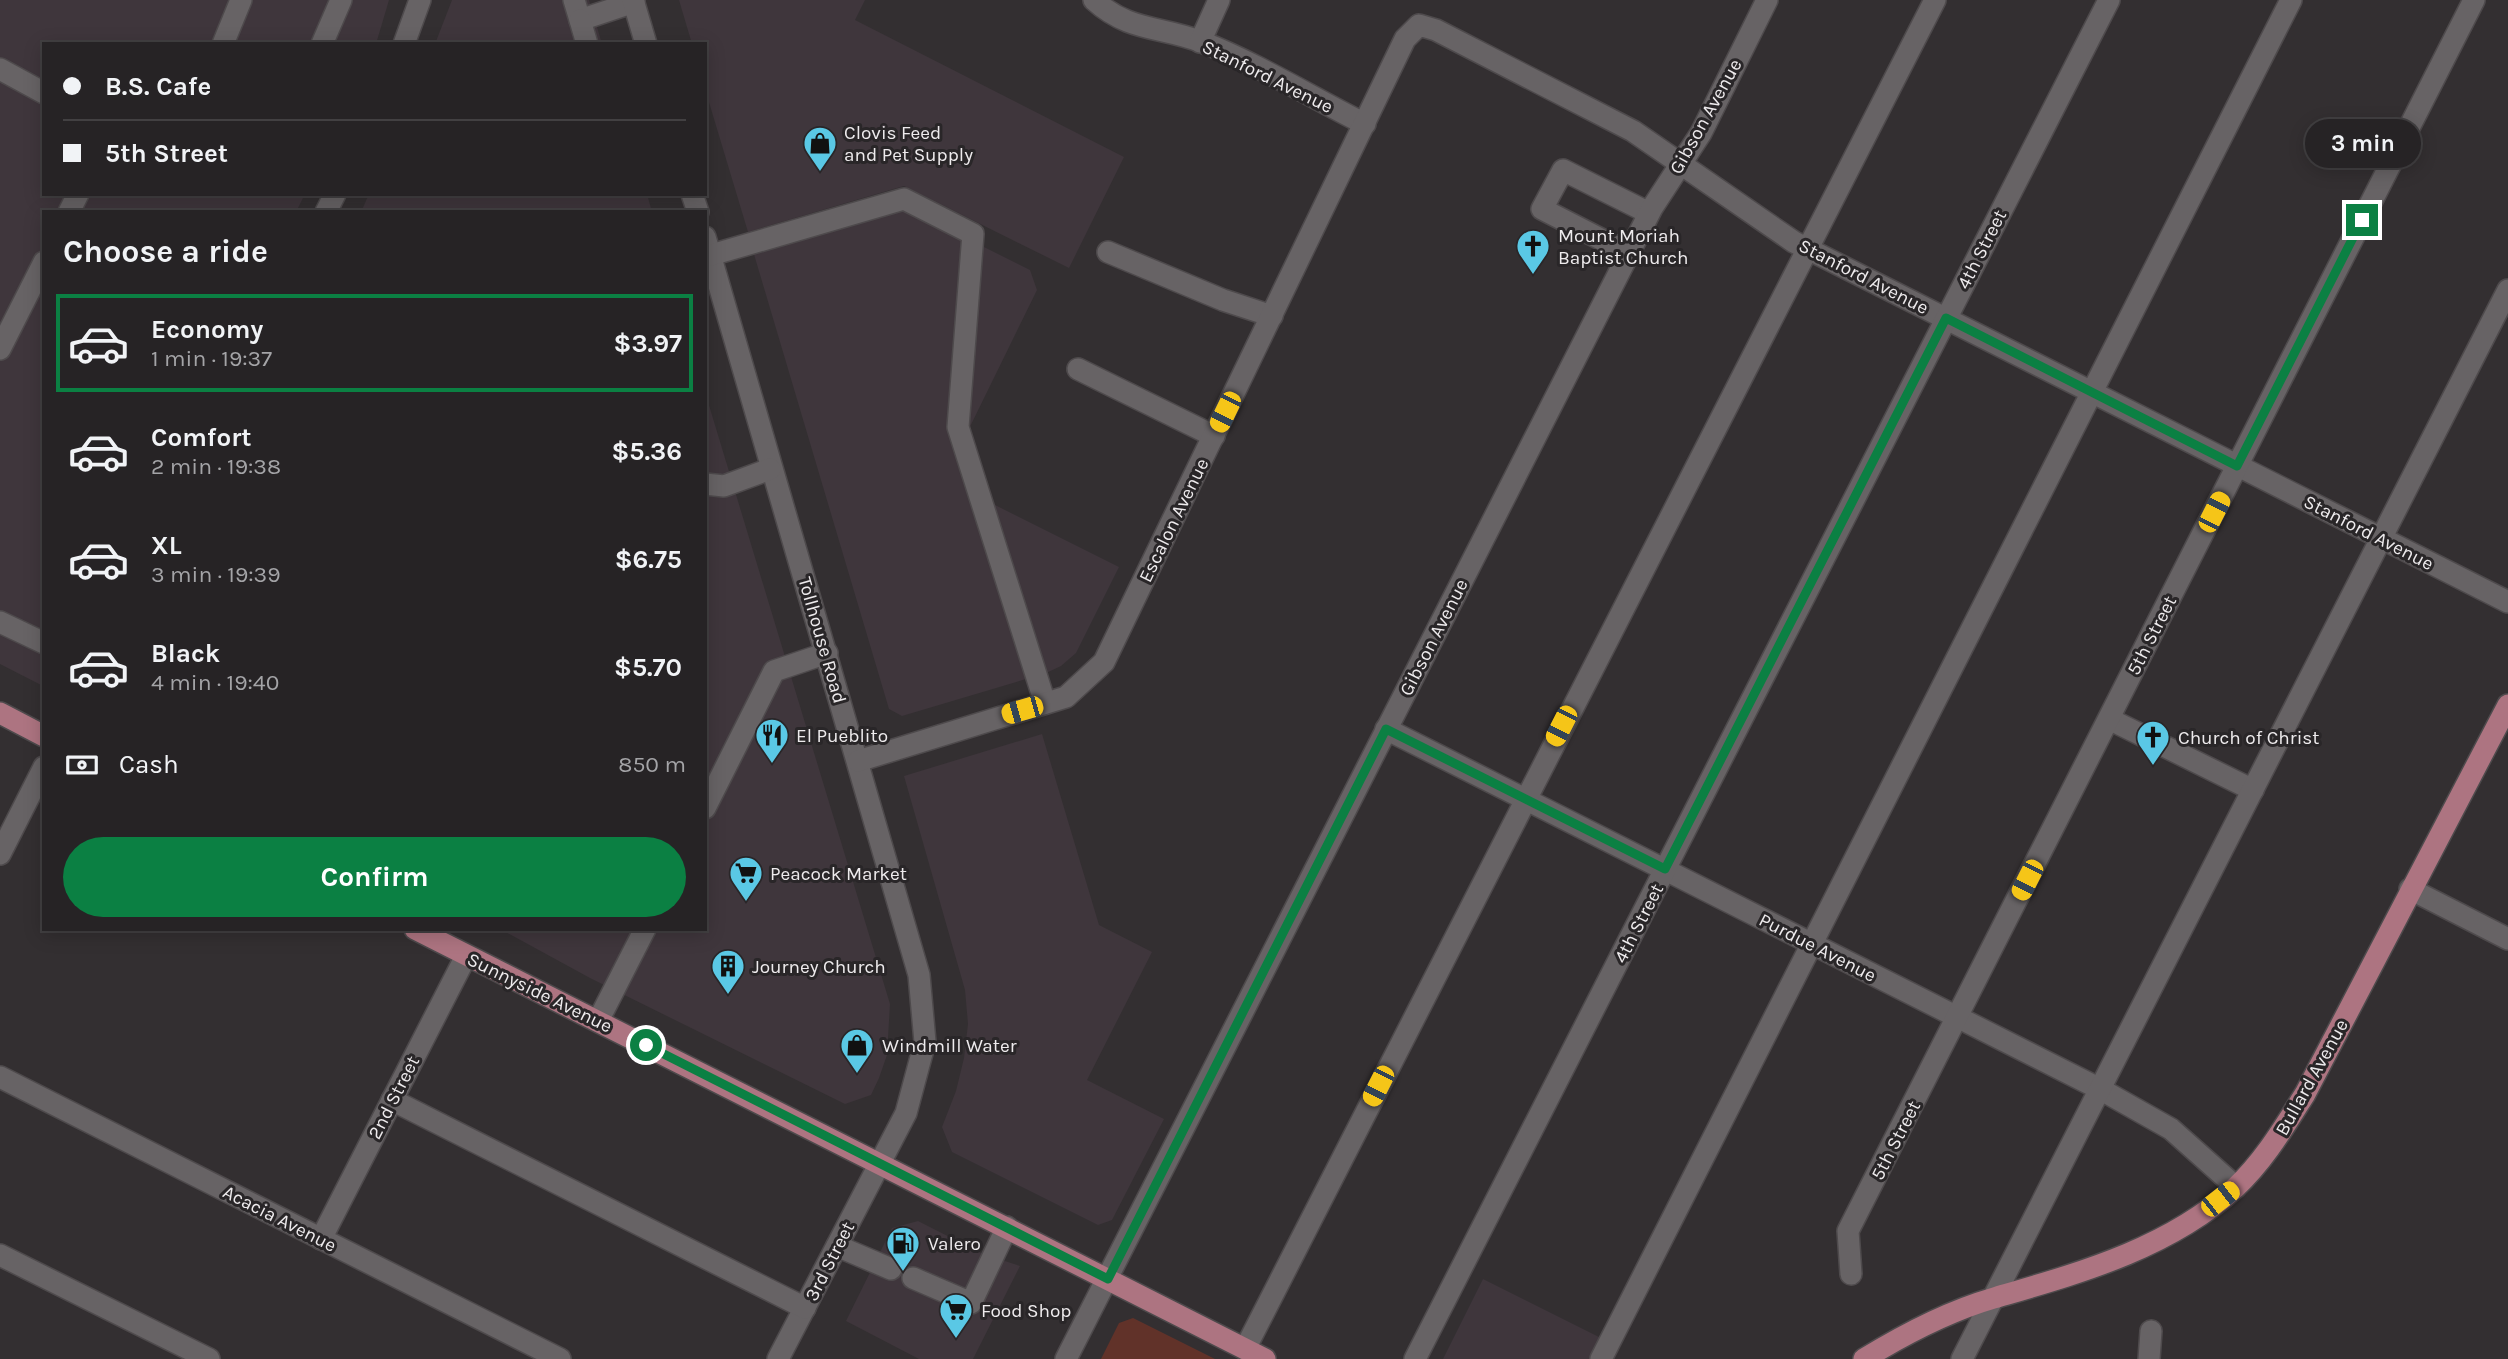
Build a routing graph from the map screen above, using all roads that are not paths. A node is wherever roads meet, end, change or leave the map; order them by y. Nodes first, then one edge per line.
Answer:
1 (241, 0) edge
2 (341, 0) edge
3 (420, 0) edge
4 (1094, 0) edge
5 (1219, 0) edge
6 (1767, 0) edge
7 (1934, 0) edge
8 (2109, 0) edge
9 (2291, 0) edge
10 (2474, 0) edge
11 (634, 1) edge
12 (577, 10) edge
13 (1419, 25) joint
14 (224, 42) edge
15 (324, 42) edge
16 (405, 42) edge
17 (586, 42) edge
18 (645, 42) edge
19 (1200, 42) junction
20 (0, 69) edge
21 (42, 92) edge
22 (1365, 124) junction
23 (1681, 164) junction
24 (1649, 213) junction
25 (708, 246) edge
26 (1806, 248) junction
27 (1108, 253) dead end
28 (1629, 253) junction
29 (42, 266) edge
30 (2508, 290) edge
31 (1272, 316) junction
32 (1946, 318) junction
33 (0, 348) edge
34 (1078, 369) dead end
35 (2092, 392) junction
36 (1214, 436) junction
37 (2237, 466) junction
38 (770, 469) junction
39 (707, 484) edge
40 (2381, 538) junction
41 (2508, 602) edge
42 (0, 622) edge
43 (42, 642) edge
44 (827, 653) junction
45 (1045, 703) junction
46 (2508, 705) edge
47 (0, 713) edge
48 (2109, 719) junction
49 (1386, 729) junction
50 (42, 735) edge
51 (858, 761) junction
52 (42, 772) edge
53 (2252, 790) junction
54 (1524, 798) junction
55 (707, 804) edge
56 (0, 854) edge
57 (1665, 869) junction
58 (2410, 889) junction
59 (419, 931) edge
60 (644, 931) edge
61 (2508, 939) edge
62 (1812, 943) junction
63 (466, 956) junction
64 (1956, 1019) junction
65 (598, 1021) junction
66 (0, 1077) edge
67 (2100, 1089) junction
68 (392, 1100) junction
69 (880, 1162) junction
70 (2236, 1187) junction
71 (1007, 1227) junction
72 (321, 1239) junction
73 (837, 1246) junction
74 (0, 1255) edge
75 (891, 1269) dead end
76 (1851, 1274) dead end
77 (913, 1278) dead end
78 (1108, 1279) junction
79 (1993, 1298) junction
80 (805, 1308) junction
81 (2151, 1331) dead end
82 (1244, 1349) junction
83 (209, 1359) edge
84 (560, 1359) edge
85 (778, 1359) edge
86 (1066, 1359) edge
87 (1265, 1359) edge
88 (1415, 1359) edge
89 (1601, 1359) edge
90 (1864, 1359) edge
91 (1962, 1359) edge
92 (2148, 1359) edge

1 - 14 street
2 - 15 street
3 - 16 street
4 - 19 street, Stanford Avenue
5 - 19 street
6 - 23 street, Gibson Avenue
7 - 26 street
8 - 32 street, 4th Street
9 - 35 street
10 - 37 street, 5th Street
11 - 12 street
11 - 18 street
12 - 17 street
13 - 22 street, Escalon Avenue
13 - 23 street, Stanford Avenue
19 - 22 street, Stanford Avenue
20 - 21 street
22 - 31 street, Escalon Avenue
23 - 24 street, Gibson Avenue
23 - 26 street, Stanford Avenue
24 - 28 street, Gibson Avenue
24 - 28 street
25 - 38 street, Tollhouse Road
25 - 45 street
26 - 32 street, Stanford Avenue
26 - 54 street
27 - 31 street
28 - 49 street, Gibson Avenue
29 - 33 street
30 - 40 street
31 - 36 street, Escalon Avenue
32 - 35 street, Stanford Avenue
32 - 57 street, 4th Street
34 - 36 street
35 - 37 street, Stanford Avenue
35 - 62 street
36 - 45 street, Escalon Avenue
37 - 40 street, Stanford Avenue
37 - 48 street, 5th Street
38 - 39 street
38 - 44 street, Tollhouse Road
40 - 41 street, Stanford Avenue
40 - 53 street
42 - 43 street
44 - 51 street, Tollhouse Road
44 - 55 street
45 - 51 street, Escalon Avenue
46 - 58 main road, Bullard Avenue
47 - 50 main road
48 - 53 street
48 - 64 street, 5th Street
49 - 54 street, Purdue Avenue
49 - 78 street, Gibson Avenue
51 - 69 street, Tollhouse Road
52 - 56 street
53 - 67 street
54 - 57 street, Purdue Avenue
54 - 82 street
57 - 62 street, Purdue Avenue
57 - 88 street, 4th Street
58 - 61 street
58 - 70 main road, Bullard Avenue
59 - 63 main road, Sunnyside Avenue
60 - 65 street
62 - 64 street, Purdue Avenue
62 - 89 street
63 - 65 main road, Sunnyside Avenue
63 - 68 street, 2nd Street
64 - 67 street, Purdue Avenue
64 - 76 street, 5th Street
65 - 69 main road, Sunnyside Avenue
66 - 72 street, Acacia Avenue
67 - 70 street, Purdue Avenue
67 - 79 street
68 - 72 street, 2nd Street
68 - 80 street
69 - 71 main road, Sunnyside Avenue
69 - 73 street, 3rd Street
70 - 79 main road, Bullard Avenue
71 - 77 street
71 - 78 main road, Sunnyside Avenue
72 - 84 street, Acacia Avenue
73 - 75 street
73 - 80 street, 3rd Street
74 - 83 street
78 - 82 main road, Sunnyside Avenue
78 - 86 street
79 - 90 main road, Bullard Avenue
79 - 91 street
80 - 85 street, 3rd Street
81 - 92 street
82 - 87 main road, Sunnyside Avenue

